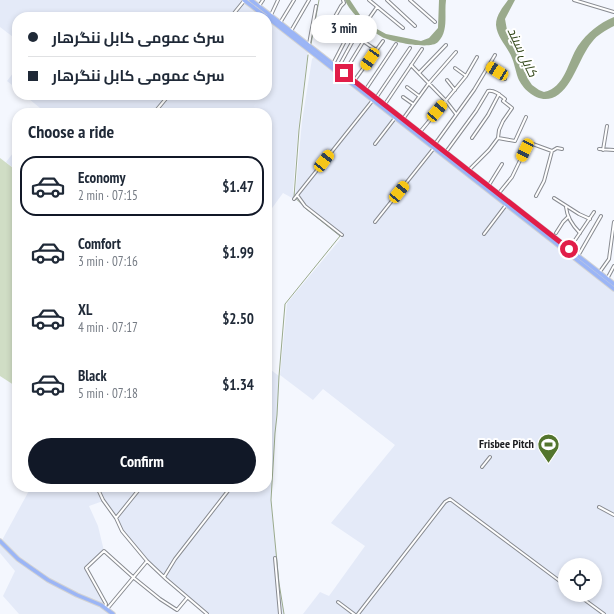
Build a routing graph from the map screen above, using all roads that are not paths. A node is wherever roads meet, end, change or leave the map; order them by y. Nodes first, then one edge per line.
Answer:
1 (244, 0) edge
2 (251, 0) edge
3 (263, 0) edge
4 (278, 0) edge
5 (294, 0) edge
6 (309, 0) edge
7 (343, 0) edge
8 (369, 0) edge
9 (387, 0) edge
10 (410, 0) edge
11 (574, 0) edge
12 (258, 6) junction
13 (316, 6) dead end
14 (377, 7) junction
15 (235, 12) edge
16 (261, 12) edge
17 (263, 12) edge
18 (271, 12) edge
19 (614, 12) edge
20 (370, 17) dead end
21 (272, 19) edge
22 (272, 20) edge
23 (435, 22) dead end
24 (280, 23) junction
25 (415, 26) dead end
26 (315, 28) dead end
27 (403, 28) dead end
28 (291, 31) junction
29 (327, 31) junction
30 (348, 35) junction
31 (355, 37) junction
32 (383, 40) dead end
33 (364, 41) junction
34 (396, 44) dead end
35 (308, 45) junction
36 (446, 46) dead end
37 (410, 48) dead end
38 (376, 50) junction
39 (422, 50) dead end
40 (456, 52) dead end
41 (495, 55) dead end
42 (477, 57) dead end
43 (333, 64) junction
44 (410, 65) junction
45 (488, 66) junction
46 (338, 68) junction
47 (455, 68) dead end
48 (344, 73) junction
49 (419, 73) junction
50 (466, 76) junction
51 (505, 79) dead end
52 (447, 80) dead end
53 (354, 81) junction
54 (429, 83) junction
55 (407, 87) dead end
56 (365, 90) junction
57 (455, 90) junction
58 (499, 94) junction
59 (419, 96) junction
60 (403, 97) dead end
61 (374, 98) junction
62 (165, 100) edge
63 (446, 101) junction
64 (384, 104) junction
65 (413, 104) junction
66 (158, 108) edge
67 (456, 114) junction
68 (526, 117) dead end
69 (395, 118) junction
70 (403, 119) junction
71 (607, 126) dead end
72 (420, 132) junction
73 (472, 138) dead end
74 (498, 138) junction
75 (375, 144) dead end
76 (434, 146) junction
77 (562, 149) dead end
78 (599, 149) dead end
79 (603, 150) junction
80 (614, 150) edge
81 (552, 151) junction
82 (446, 152) junction
83 (502, 164) dead end
84 (469, 170) junction
85 (489, 185) junction
86 (499, 193) junction
87 (297, 195) junction
88 (536, 196) dead end
89 (554, 198) dead end
90 (294, 199) dead end
91 (508, 203) junction
92 (566, 206) junction
93 (594, 212) dead end
94 (569, 216) junction
95 (601, 216) dead end
96 (590, 219) junction
97 (374, 222) dead end
98 (614, 222) edge
99 (556, 233) dead end
100 (580, 233) junction
101 (613, 233) edge
102 (484, 234) dead end
103 (342, 235) dead end
104 (569, 249) junction
105 (578, 256) junction
106 (614, 266) edge
107 (599, 273) junction
108 (607, 278) junction
109 (614, 284) edge
110 (614, 289) edge
111 (490, 457) dead end
112 (482, 467) dead end
113 (99, 492) edge
114 (137, 492) edge
115 (227, 492) edge
116 (599, 507) dead end
117 (614, 515) edge
118 (116, 518) junction
119 (0, 541) edge
120 (275, 558) dead end
121 (147, 561) junction
122 (164, 577) junction
123 (134, 578) junction
124 (558, 580) edge
125 (188, 598) junction
126 (338, 602) dead end
127 (588, 602) edge
128 (106, 608) junction
129 (203, 611) junction
130 (113, 614) edge
131 (200, 614) edge
132 (207, 614) edge
133 (280, 614) edge
134 (354, 614) edge
135 (358, 614) edge
136 (604, 614) edge

1 - 15 street
1 - 16 highway
2 - 12 highway
3 - 12 street
4 - 18 street
5 - 24 street
6 - 28 street
7 - 29 street
8 - 14 street
9 - 25 street
10 - 23 street
11 - 19 street
12 - 17 highway
13 - 35 street
14 - 20 street
14 - 27 street
21 - 24 highway
22 - 61 highway
24 - 28 highway
26 - 29 street
28 - 35 highway
29 - 30 street
30 - 31 street
30 - 43 street
31 - 33 street
31 - 46 street
32 - 38 street
33 - 38 street
33 - 48 street
34 - 56 street
35 - 43 highway
36 - 49 street
37 - 61 street
38 - 53 street
39 - 44 street
40 - 54 street
41 - 45 street
42 - 50 street
43 - 46 highway
44 - 49 street
44 - 64 street
45 - 51 street
45 - 67 street
46 - 48 highway
47 - 50 street
48 - 53 highway
49 - 54 street
50 - 57 street
52 - 57 street
53 - 56 highway
54 - 59 street
54 - 63 street
55 - 59 street
56 - 61 highway
57 - 63 street
58 - 73 street
58 - 74 street
58 - 82 street
59 - 65 street
60 - 65 street
61 - 64 highway
61 - 69 highway
61 - 87 street
62 - 66 street
63 - 67 street
63 - 72 street
64 - 70 highway
65 - 70 street
67 - 76 street
68 - 74 street
69 - 75 street
69 - 76 highway
70 - 72 highway
71 - 79 street
72 - 76 highway
74 - 84 street
76 - 82 highway
76 - 91 highway
76 - 97 street
77 - 81 street
78 - 79 street
79 - 80 street
81 - 86 street
81 - 88 street
82 - 84 highway
83 - 85 street
84 - 85 highway
85 - 86 highway
86 - 91 highway
87 - 90 street
87 - 103 street
89 - 92 street
91 - 102 street
91 - 104 highway
91 - 110 highway
92 - 94 street
92 - 96 street
93 - 96 street
94 - 99 street
94 - 100 street
95 - 105 street
96 - 100 street
98 - 101 street
100 - 104 street
101 - 107 street
104 - 105 highway
105 - 107 highway
106 - 108 street
107 - 108 highway
108 - 109 highway
111 - 112 street
113 - 118 street
114 - 118 street
115 - 122 street
116 - 117 street
118 - 121 street
119 - 128 highway
120 - 133 street
121 - 122 street
121 - 123 street
122 - 125 street
123 - 125 street
123 - 128 street
123 - 128 street
124 - 135 street
125 - 129 street
126 - 134 street
127 - 136 street
128 - 130 highway
129 - 131 street
129 - 132 street

